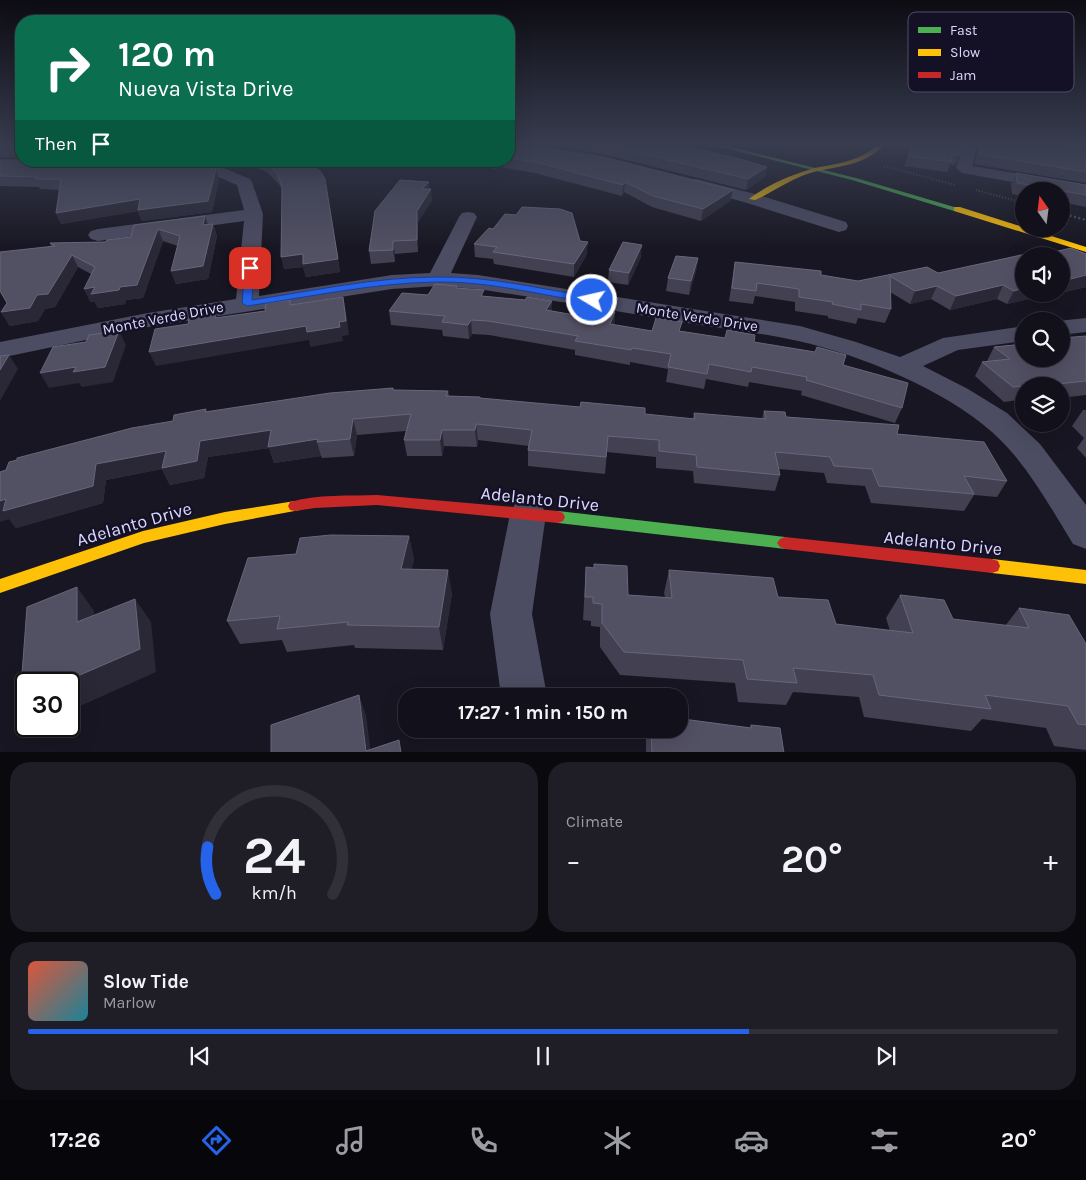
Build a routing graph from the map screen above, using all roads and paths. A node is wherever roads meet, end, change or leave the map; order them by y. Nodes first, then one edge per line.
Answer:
1 (238, 179) edge
2 (793, 179) edge
3 (865, 179) edge
4 (891, 179) edge
5 (934, 179) edge
6 (678, 180) edge
7 (975, 181) joint
8 (956, 185) dead end
9 (1086, 190) edge
10 (939, 192) dead end
11 (753, 199) junction
12 (1015, 199) edge
13 (254, 214) junction
14 (1070, 216) edge
15 (468, 217) dead end
16 (1086, 220) edge
17 (839, 226) dead end
18 (98, 235) dead end
19 (1086, 250) edge
20 (438, 279) junction
21 (247, 303) junction
22 (1086, 325) edge
23 (1070, 327) edge
24 (1015, 334) edge
25 (0, 350) edge
26 (902, 366) junction
27 (528, 514) junction
28 (1086, 534) edge
29 (1086, 577) edge
30 (0, 586) edge
31 (523, 688) edge

1 - 13 street
2 - 11 main road
3 - 19 main road
4 - 10 main road
5 - 8 path
6 - 11 street
7 - 9 street
7 - 12 path
11 - 17 street
13 - 18 street
13 - 21 street
14 - 16 path
15 - 20 street
20 - 21 street, Monte Verde Drive
20 - 26 street, Monte Verde Drive
21 - 25 street, Monte Verde Drive
22 - 23 street
24 - 26 street
26 - 28 street, Monte Verde Drive
27 - 29 main road, Adelanto Drive
27 - 30 main road, Adelanto Drive
27 - 31 street

